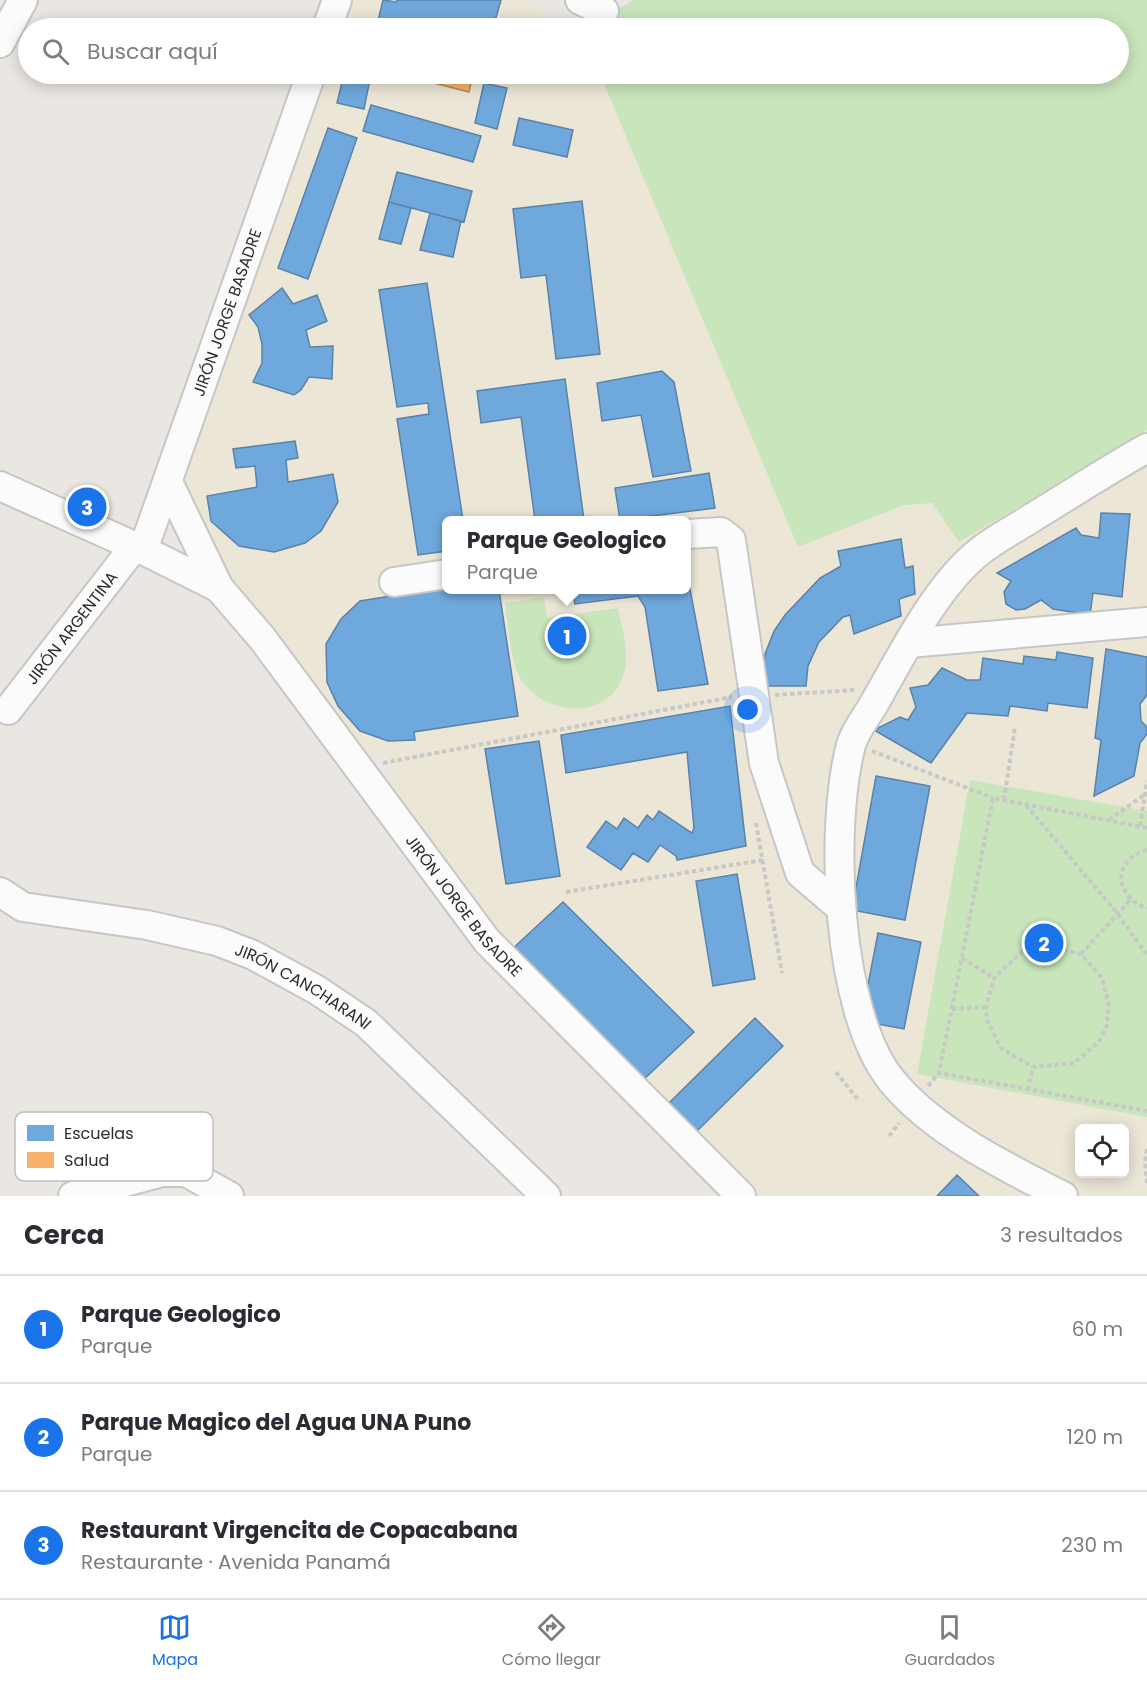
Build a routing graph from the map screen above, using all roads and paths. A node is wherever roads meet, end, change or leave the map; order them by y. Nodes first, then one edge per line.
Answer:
1 (23, 0) edge
2 (337, 0) edge
3 (331, 18) edge
4 (0, 43) edge
5 (307, 84) edge
6 (1147, 448) edge
7 (168, 482) junction
8 (0, 486) edge
9 (691, 534) edge
10 (139, 549) junction
11 (442, 575) edge
12 (394, 582) dead end
13 (219, 588) junction
14 (1147, 622) edge
15 (909, 643) junction
16 (882, 689) junction
17 (754, 696) junction
18 (8, 710) dead end
19 (1015, 727) dead end
20 (852, 743) junction
21 (363, 771) junction
22 (1147, 781) edge
23 (1145, 795) junction
24 (993, 798) junction
25 (1004, 800) junction
26 (1026, 804) junction
27 (1108, 820) junction
28 (1140, 826) junction
29 (1147, 828) edge
30 (1147, 850) edge
31 (763, 860) dead end
32 (0, 892) edge
33 (566, 892) dead end
34 (1131, 899) junction
35 (840, 908) junction
36 (1147, 908) edge
37 (1117, 913) junction
38 (1081, 954) junction
39 (1147, 955) edge
40 (962, 958) junction
41 (994, 978) junction
42 (986, 1007) junction
43 (952, 1009) junction
44 (1033, 1067) junction
45 (836, 1072) dead end
46 (1028, 1090) junction
47 (859, 1101) dead end
48 (1147, 1111) edge
49 (1147, 1149) edge
50 (129, 1181) edge
51 (202, 1181) edge
52 (1147, 1183) edge
53 (73, 1196) edge
54 (229, 1196) edge
55 (546, 1196) edge
56 (741, 1196) edge
57 (1063, 1196) edge

1 - 4 street
2 - 3 street
5 - 7 street, JIRÓN JORGE BASADRE
6 - 15 street
7 - 10 street, JIRÓN JORGE BASADRE
7 - 13 street
8 - 10 street
9 - 17 street
10 - 13 street
10 - 18 street, JIRÓN ARGENTINA
11 - 12 street
13 - 21 street, JIRÓN JORGE BASADRE
14 - 15 street
15 - 16 street
16 - 17 path
16 - 20 street
17 - 21 path
17 - 35 street
19 - 25 path
20 - 24 path
20 - 35 street
21 - 56 street, JIRÓN JORGE BASADRE
22 - 23 path
23 - 27 path
23 - 28 path
24 - 25 path
24 - 40 path
25 - 26 path
26 - 27 path
26 - 37 path
27 - 28 path
28 - 29 path
30 - 34 path
31 - 33 path
32 - 55 street, JIRÓN CANCHARANI
34 - 36 path
34 - 37 path
35 - 57 street
37 - 38 path
37 - 39 path
38 - 41 path
38 - 44 path
40 - 41 path
40 - 43 path
41 - 42 path
42 - 43 path
42 - 44 path
43 - 46 path
44 - 46 path
45 - 47 path
46 - 48 path
49 - 52 path
50 - 53 street
51 - 54 street

